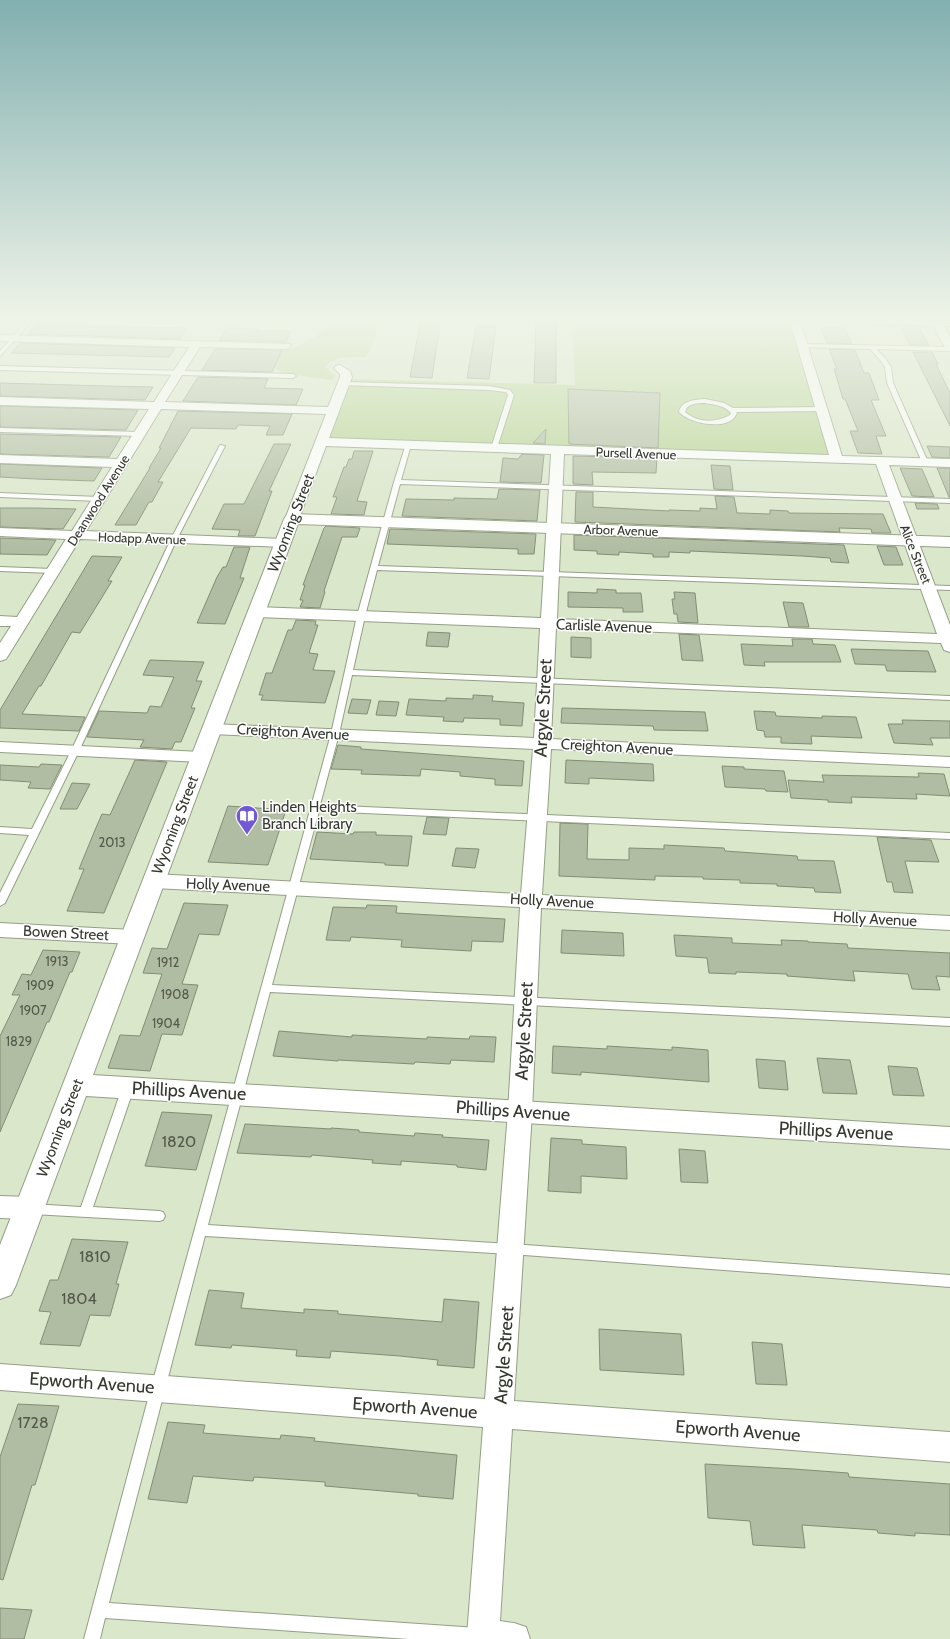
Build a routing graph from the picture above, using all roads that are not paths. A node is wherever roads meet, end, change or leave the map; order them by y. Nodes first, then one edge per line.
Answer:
1 (162, 397) edge
2 (338, 397) edge
3 (510, 397) edge
4 (819, 397) edge
5 (896, 397) edge
6 (0, 401) edge
7 (157, 406) junction
8 (822, 409) junction
9 (732, 410) junction
10 (332, 411) junction
11 (0, 430) edge
12 (139, 434) junction
13 (321, 442) junction
14 (408, 445) junction
15 (222, 446) dead end
16 (494, 448) junction
17 (558, 450) junction
18 (0, 459) edge
19 (837, 459) junction
20 (881, 461) junction
21 (925, 462) junction
22 (121, 463) junction
23 (950, 463) edge
24 (397, 482) junction
25 (556, 487) junction
26 (0, 495) edge
27 (99, 499) junction
28 (895, 499) junction
29 (950, 501) edge
30 (292, 519) junction
31 (386, 522) junction
32 (554, 527) junction
33 (0, 532) edge
34 (76, 535) junction
35 (174, 539) junction
36 (910, 541) junction
37 (950, 542) edge
38 (283, 543) junction
39 (374, 568) junction
40 (0, 569) edge
41 (53, 571) junction
42 (551, 575) junction
43 (929, 587) junction
44 (950, 588) edge
45 (257, 612) junction
46 (361, 616) junction
47 (0, 621) edge
48 (21, 622) junction
49 (548, 624) junction
50 (949, 642) edge
51 (0, 656) edge
52 (348, 672) junction
53 (546, 681) junction
54 (950, 698) edge
55 (212, 729) junction
56 (334, 734) junction
57 (542, 744) junction
58 (0, 747) edge
59 (75, 751) junction
60 (201, 757) junction
61 (950, 762) edge
62 (314, 808) junction
63 (536, 817) junction
64 (0, 830) edge
65 (35, 832) junction
66 (950, 836) edge
67 (154, 881) junction
68 (292, 887) junction
69 (531, 900) junction
70 (0, 903) edge
71 (950, 923) edge
72 (0, 930) edge
73 (132, 937) junction
74 (266, 988) junction
75 (526, 1000) junction
76 (950, 1022) edge
77 (76, 1085) junction
78 (128, 1088) junction
79 (238, 1094) junction
80 (520, 1112) junction
81 (950, 1138) edge
82 (0, 1207) edge
83 (29, 1208) junction
84 (85, 1212) junction
85 (159, 1216) dead end
86 (201, 1230) junction
87 (511, 1249) junction
88 (950, 1281) edge
89 (0, 1285) edge
90 (0, 1377) edge
91 (158, 1388) junction
92 (500, 1414) junction
93 (950, 1447) edge
94 (100, 1610) junction
95 (499, 1638) edge
96 (92, 1639) edge

1 - 7 street, Deanwood Avenue
2 - 10 street, Wyoming Street
3 - 16 lane
4 - 8 street
5 - 21 lane
6 - 7 street
7 - 10 street
7 - 12 street, Deanwood Avenue
8 - 9 lane
8 - 19 street
9 - 9 lane
10 - 13 street, Wyoming Street
11 - 12 lane
12 - 22 street, Deanwood Avenue
13 - 14 street, Pursell Avenue
13 - 30 street, Wyoming Street
14 - 16 street, Pursell Avenue
14 - 24 lane
15 - 35 lane
16 - 17 street, Pursell Avenue
17 - 19 street, Pursell Avenue
17 - 25 street, Argyle Street
18 - 22 street
19 - 20 street, Pursell Avenue
20 - 21 street, Pursell Avenue
20 - 28 street, Alice Street
21 - 23 street, Pursell Avenue
22 - 27 street, Deanwood Avenue
24 - 25 lane
24 - 31 lane
25 - 28 lane
25 - 32 street, Argyle Street
26 - 27 lane
27 - 34 street, Deanwood Avenue
28 - 29 lane
28 - 36 street, Alice Street
30 - 31 street, Arbor Avenue
30 - 38 street, Wyoming Street
31 - 32 street, Arbor Avenue
31 - 39 lane
32 - 36 street, Arbor Avenue
32 - 42 street, Argyle Street
33 - 34 street, Hodapp Avenue
34 - 35 street, Hodapp Avenue
34 - 41 street, Deanwood Avenue
35 - 38 street, Hodapp Avenue
35 - 59 lane
36 - 37 street, Arbor Avenue
36 - 43 street, Alice Street
38 - 45 street, Wyoming Street
39 - 42 lane
39 - 46 lane
40 - 41 lane
41 - 48 street, Deanwood Avenue
42 - 43 lane
42 - 49 street, Argyle Street
43 - 44 lane
43 - 50 street, Alice Street
45 - 46 street, Carlisle Avenue
45 - 55 street, Wyoming Street
46 - 49 street, Carlisle Avenue
46 - 52 lane
47 - 48 street
48 - 51 street, Deanwood Avenue
49 - 50 street, Carlisle Avenue
49 - 53 street, Argyle Street
52 - 53 lane
52 - 56 lane
53 - 54 lane
53 - 57 street, Argyle Street
55 - 56 street, Creighton Avenue
55 - 60 street, Wyoming Street
56 - 57 street, Creighton Avenue
56 - 62 lane
57 - 61 street, Creighton Avenue
57 - 63 street, Argyle Street
58 - 59 street
59 - 60 street
59 - 65 lane
60 - 67 street, Wyoming Street
62 - 63 lane
62 - 68 lane
63 - 66 lane
63 - 69 street, Argyle Street
64 - 65 lane
65 - 70 lane
67 - 68 street, Holly Avenue
67 - 73 street, Wyoming Street
68 - 69 street, Holly Avenue
68 - 74 lane
69 - 71 street, Holly Avenue
69 - 75 street, Argyle Street
72 - 73 street, Bowen Street
73 - 77 street, Wyoming Street
74 - 75 lane
74 - 79 lane
75 - 76 lane
75 - 80 street, Argyle Street
77 - 78 street, Phillips Avenue
77 - 83 street, Wyoming Street
78 - 79 street, Phillips Avenue
78 - 84 lane
79 - 80 street, Phillips Avenue
79 - 86 lane
80 - 81 street, Phillips Avenue
80 - 87 street, Argyle Street
82 - 83 street
83 - 84 lane
83 - 89 street, Wyoming Street
84 - 85 lane
86 - 87 lane
86 - 91 lane
87 - 88 lane
87 - 92 street, Argyle Street
90 - 91 street, Epworth Avenue
91 - 92 street, Epworth Avenue
91 - 94 lane
92 - 93 street, Epworth Avenue
92 - 95 street, Argyle Street
94 - 95 lane
94 - 96 lane

